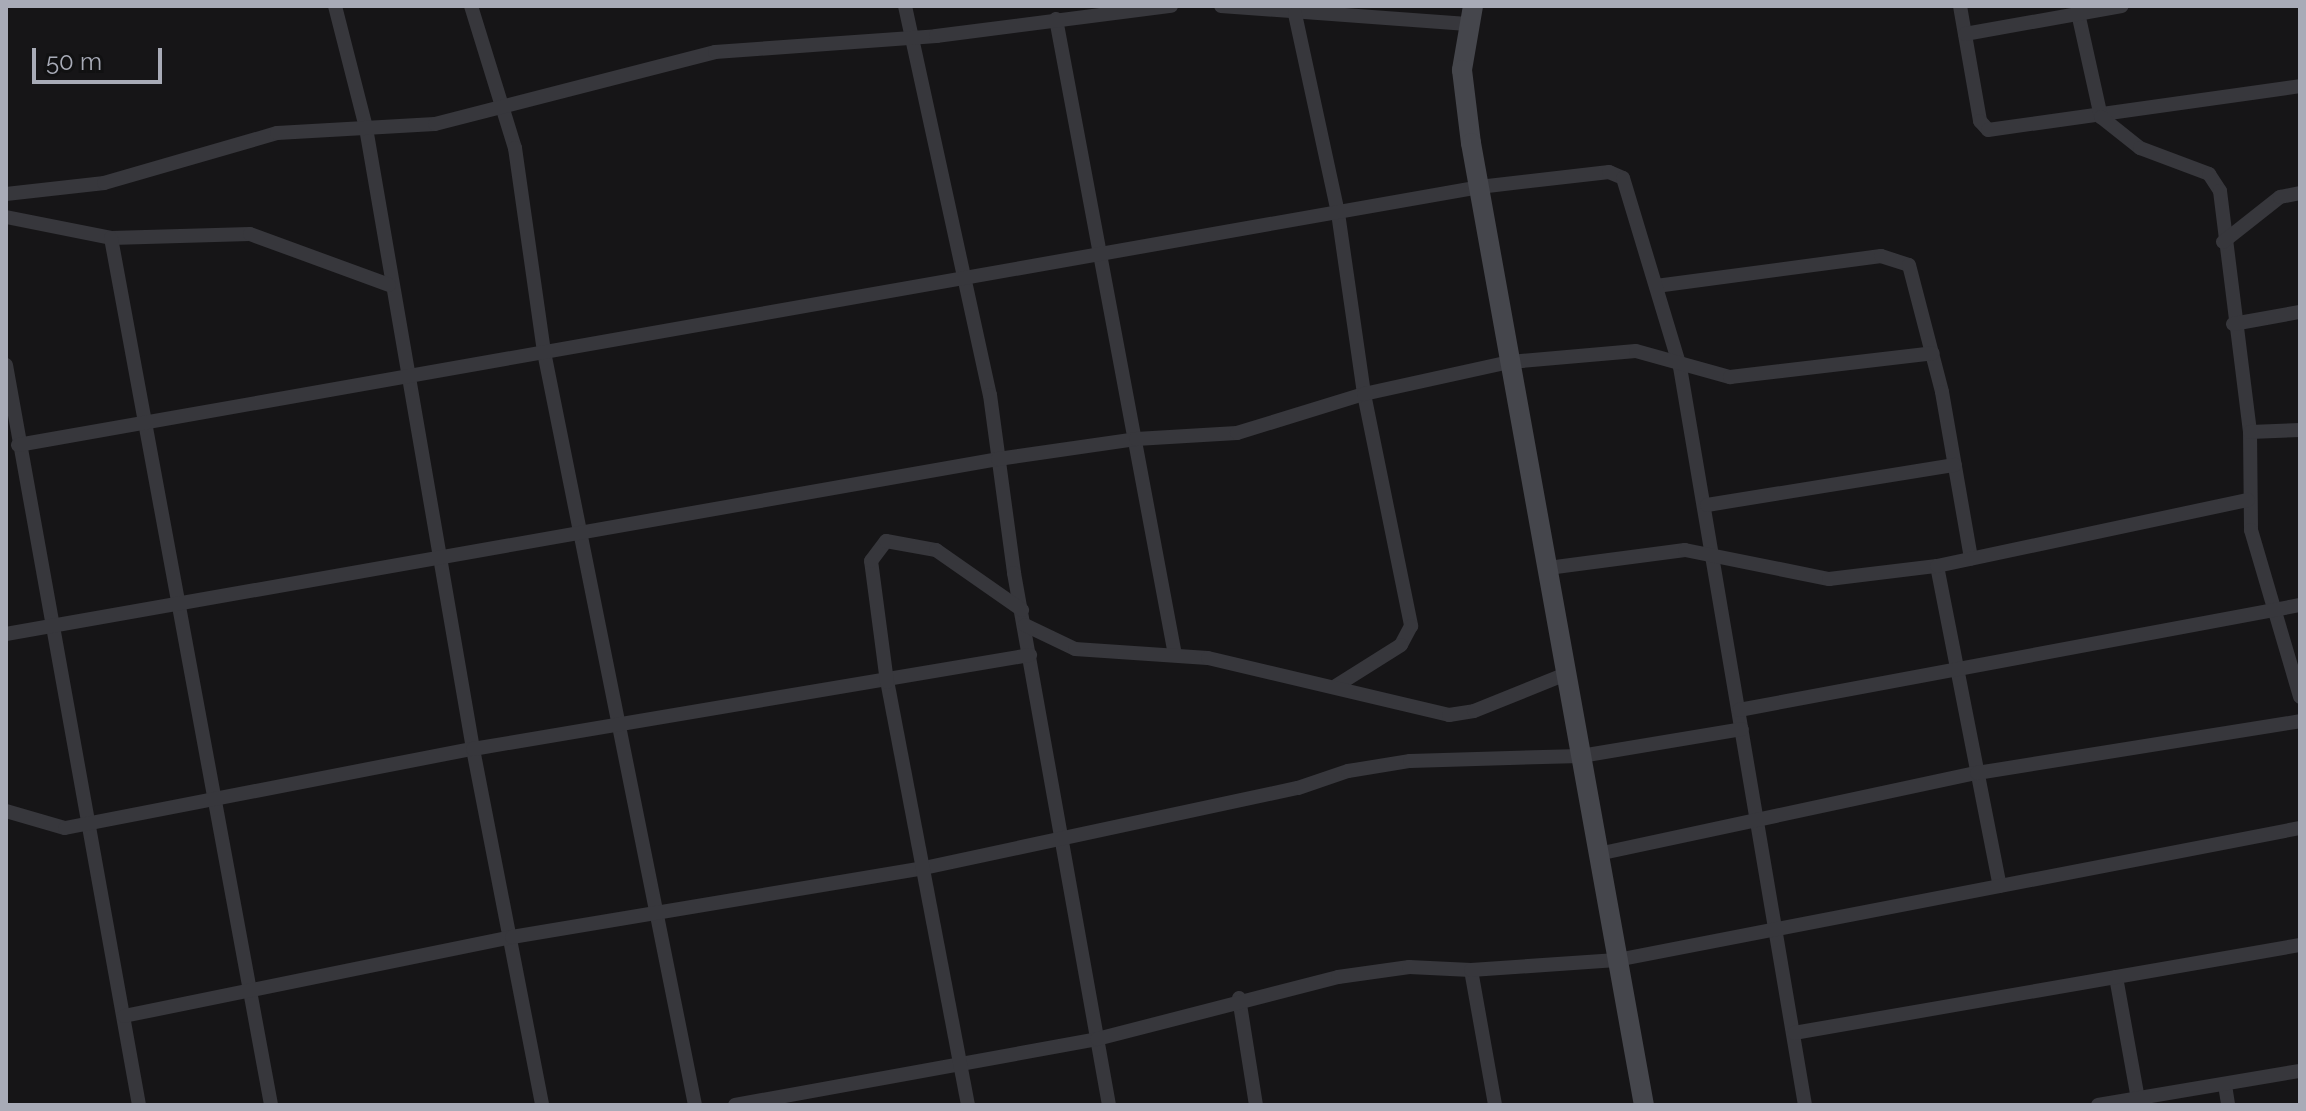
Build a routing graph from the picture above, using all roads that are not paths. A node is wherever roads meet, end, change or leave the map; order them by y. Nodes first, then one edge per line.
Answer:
1 (335, 6) edge
2 (471, 6) edge
3 (905, 6) edge
4 (1171, 6) edge
5 (1221, 6) edge
6 (1960, 6) edge
7 (2122, 6) edge
8 (2078, 13) junction
9 (1295, 14) junction
10 (1470, 15) edge
11 (1056, 19) junction
12 (1965, 34) junction
13 (909, 38) junction
14 (2300, 86) edge
15 (505, 106) junction
16 (2101, 117) junction
17 (366, 128) junction
18 (1479, 187) junction
19 (2300, 193) edge
20 (6, 194) edge
21 (1338, 213) junction
22 (6, 217) edge
23 (111, 238) junction
24 (2223, 242) junction
25 (1103, 255) junction
26 (967, 279) junction
27 (389, 285) junction
28 (1656, 286) junction
29 (2300, 312) edge
30 (2233, 324) junction
31 (544, 352) junction
32 (1933, 353) junction
33 (1510, 362) junction
34 (6, 365) edge
35 (1680, 367) junction
36 (407, 374) junction
37 (1364, 394) junction
38 (145, 425) junction
39 (2300, 430) edge
40 (2250, 432) junction
41 (1136, 439) junction
42 (18, 445) junction
43 (998, 459) junction
44 (1955, 465) junction
45 (2248, 500) junction
46 (1707, 505) junction
47 (581, 530) junction
48 (1715, 552) junction
49 (439, 558) junction
50 (1971, 559) junction
51 (1937, 566) junction
52 (1548, 568) junction
53 (178, 601) junction
54 (2300, 605) edge
55 (2279, 609) junction
56 (1024, 618) junction
57 (53, 625) junction
58 (6, 634) edge
59 (1030, 655) junction
60 (1175, 655) junction
61 (1955, 671) junction
62 (1566, 674) junction
63 (887, 682) junction
64 (1336, 686) junction
65 (2300, 697) edge
66 (1739, 710) junction
67 (2300, 721) edge
68 (621, 723) junction
69 (1742, 729) junction
70 (473, 749) junction
71 (1581, 756) junction
72 (1977, 773) junction
73 (213, 800) junction
74 (6, 811) edge
75 (1757, 822) junction
76 (90, 825) junction
77 (2300, 828) edge
78 (1062, 839) junction
79 (1598, 854) junction
80 (924, 868) junction
81 (2000, 886) junction
82 (660, 910) junction
83 (1777, 929) junction
84 (512, 937) junction
85 (2300, 945) edge
86 (1617, 960) junction
87 (1471, 970) junction
88 (2116, 977) junction
89 (250, 992) junction
90 (1239, 998) junction
91 (124, 1016) junction
92 (1794, 1033) junction
93 (1097, 1039) junction
94 (961, 1065) junction
95 (2300, 1071) edge
96 (2225, 1085) junction
97 (2138, 1099) junction
98 (139, 1105) edge
99 (271, 1105) edge
100 (542, 1105) edge
101 (695, 1105) edge
102 (735, 1105) edge
103 (968, 1105) edge
104 (1109, 1105) edge
105 (1256, 1105) edge
106 (1495, 1105) edge
107 (1644, 1105) edge
108 (1805, 1105) edge
109 (2098, 1105) edge
110 (2228, 1105) edge

1 - 17 street
2 - 15 street
3 - 13 street
4 - 11 street
5 - 9 street
6 - 12 street
7 - 8 street
8 - 12 street
8 - 16 street
9 - 10 street
9 - 21 street
10 - 18 street
11 - 13 street
11 - 25 street
12 - 16 street
13 - 15 street
13 - 26 street
14 - 16 street
15 - 17 street
15 - 31 street
16 - 24 street
17 - 20 street
17 - 27 street
18 - 21 street
18 - 28 street
18 - 33 street
19 - 24 street
21 - 25 street
21 - 37 street
22 - 23 street
23 - 27 street
23 - 38 street
24 - 30 street
25 - 26 street
25 - 41 street
26 - 31 street
26 - 43 street
27 - 36 street
28 - 32 street
28 - 35 street
29 - 30 street
30 - 40 street
31 - 36 street
31 - 47 street
32 - 35 street
32 - 44 street
33 - 35 street
33 - 37 street
33 - 52 street
34 - 42 street
35 - 46 street
36 - 38 street
36 - 49 street
37 - 41 street
37 - 64 street
38 - 42 street
38 - 53 street
39 - 40 street
40 - 45 street
41 - 43 street
41 - 60 street
42 - 57 street
43 - 47 street
43 - 56 street
44 - 46 street
44 - 50 street
45 - 50 street
45 - 55 street
46 - 48 street
47 - 49 street
47 - 68 street
48 - 51 street
48 - 52 street
48 - 66 street
49 - 53 street
49 - 70 street
50 - 51 street
51 - 61 street
52 - 62 street
53 - 57 street
53 - 73 street
54 - 55 street
55 - 61 street
55 - 65 street
56 - 59 street
56 - 60 street
56 - 63 street
57 - 58 street
57 - 76 street
59 - 63 street
59 - 78 street
60 - 64 street
61 - 66 street
61 - 72 street
62 - 64 street
62 - 71 street
63 - 68 street
63 - 80 street
66 - 69 street
67 - 72 street
68 - 70 street
68 - 82 street
69 - 71 street
69 - 75 street
70 - 73 street
70 - 84 street
71 - 78 street
71 - 79 street
72 - 75 street
72 - 81 street
73 - 76 street
73 - 89 street
74 - 76 street
75 - 79 street
75 - 83 street
76 - 91 street
77 - 81 street
78 - 80 street
78 - 93 street
79 - 86 street
80 - 82 street
80 - 94 street
81 - 83 street
82 - 84 street
82 - 101 street
83 - 86 street
83 - 92 street
84 - 89 street
84 - 100 street
85 - 88 street
86 - 87 street
86 - 107 street
87 - 90 street
87 - 106 street
88 - 92 street
88 - 97 street
89 - 91 street
89 - 99 street
90 - 93 street
90 - 105 street
91 - 98 street
92 - 108 street
93 - 94 street
93 - 104 street
94 - 102 street
94 - 103 street
95 - 96 street
96 - 97 street
96 - 110 street
97 - 109 street

